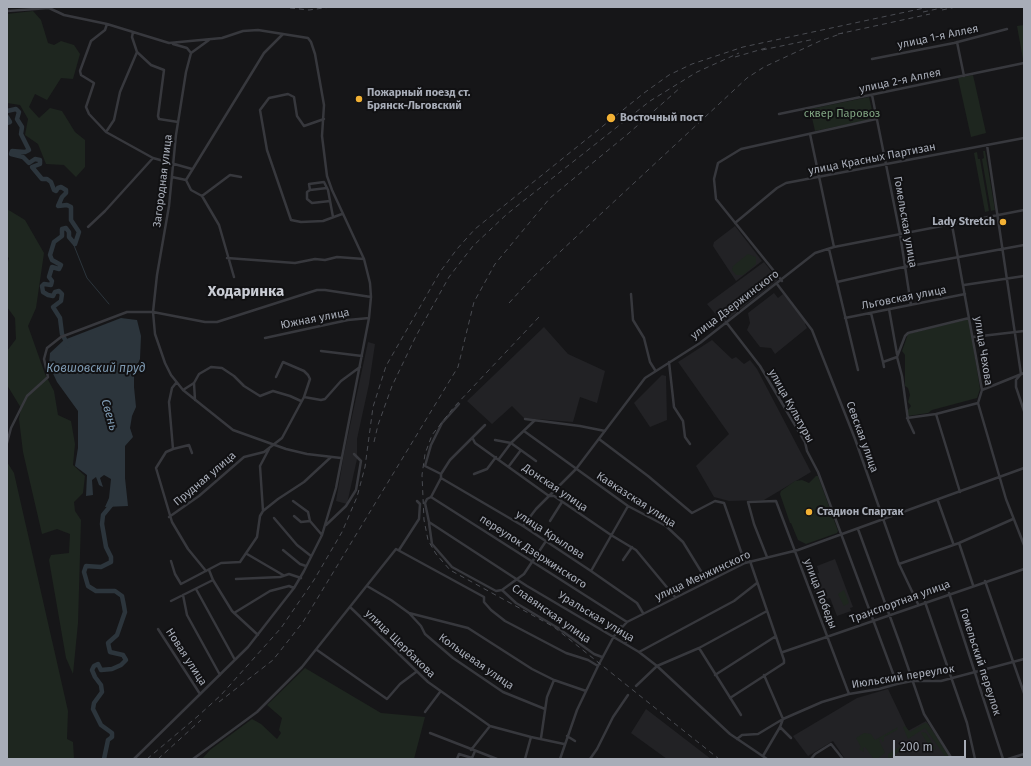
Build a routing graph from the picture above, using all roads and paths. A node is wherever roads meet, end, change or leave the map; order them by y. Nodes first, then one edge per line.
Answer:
1 (7, 11) edge
2 (107, 24) junction
3 (1007, 29) dead end
4 (133, 32) junction
5 (283, 34) junction
6 (209, 39) junction
7 (957, 42) junction
8 (168, 43) junction
9 (137, 52) junction
10 (191, 53) junction
11 (872, 59) dead end
12 (1024, 62) edge
13 (964, 76) junction
14 (872, 95) junction
15 (779, 114) dead end
16 (324, 119) junction
17 (876, 119) junction
18 (178, 122) junction
19 (106, 132) junction
20 (810, 134) junction
21 (1024, 138) edge
22 (987, 145) junction
23 (153, 158) junction
24 (174, 163) junction
25 (886, 164) junction
26 (192, 169) junction
27 (172, 177) junction
28 (241, 177) dead end
29 (819, 177) junction
30 (186, 180) junction
31 (327, 188) junction
32 (310, 190) junction
33 (202, 196) junction
34 (330, 201) junction
35 (1024, 210) edge
36 (342, 214) junction
37 (997, 216) junction
38 (333, 217) junction
39 (735, 223) junction
40 (952, 225) junction
41 (88, 227) dead end
42 (900, 234) junction
43 (1024, 244) edge
44 (834, 247) junction
45 (828, 248) junction
46 (1003, 248) junction
47 (958, 257) junction
48 (227, 258) junction
49 (364, 259) junction
50 (905, 267) junction
51 (1024, 276) edge
52 (234, 277) dead end
53 (1007, 279) junction
54 (782, 280) junction
55 (837, 282) junction
56 (777, 284) junction
57 (964, 285) junction
58 (631, 294) dead end
59 (965, 294) junction
60 (371, 297) junction
61 (911, 305) junction
62 (888, 309) junction
63 (153, 312) junction
64 (871, 313) junction
65 (369, 318) junction
66 (845, 318) junction
67 (969, 318) junction
68 (726, 322) junction
69 (1024, 331) edge
70 (1014, 332) junction
71 (973, 337) junction
72 (265, 338) dead end
73 (321, 351) dead end
74 (362, 356) junction
75 (897, 356) junction
76 (669, 361) junction
77 (883, 362) junction
78 (360, 366) junction
79 (884, 367) dead end
80 (655, 370) junction
81 (858, 370) dead end
82 (1022, 373) edge
83 (276, 377) dead end
84 (176, 383) junction
85 (194, 383) junction
86 (183, 390) junction
87 (982, 390) junction
88 (304, 398) junction
89 (195, 400) junction
90 (301, 401) junction
91 (978, 403) junction
92 (459, 404) dead end
93 (1024, 410) edge
94 (936, 414) junction
95 (525, 418) dead end
96 (907, 418) junction
97 (536, 420) junction
98 (485, 425) dead end
99 (524, 431) junction
100 (605, 431) junction
101 (914, 433) dead end
102 (473, 439) junction
103 (599, 439) junction
104 (495, 440) dead end
105 (7, 443) edge
106 (511, 443) junction
107 (690, 444) dead end
108 (273, 445) junction
109 (269, 448) junction
110 (173, 449) junction
111 (521, 450) junction
112 (192, 453) dead end
113 (354, 454) dead end
114 (331, 457) junction
115 (496, 457) junction
116 (341, 458) junction
117 (499, 459) junction
118 (536, 461) dead end
119 (509, 466) junction
120 (1024, 468) edge
121 (576, 469) junction
122 (474, 474) dead end
123 (441, 476) junction
124 (1001, 477) junction
125 (960, 492) junction
126 (549, 496) junction
127 (431, 497) junction
128 (938, 500) junction
129 (293, 501) dead end
130 (417, 501) dead end
131 (562, 502) junction
132 (628, 506) junction
133 (263, 511) junction
134 (294, 516) dead end
135 (170, 517) junction
136 (274, 518) dead end
137 (1013, 519) junction
138 (883, 520) junction
139 (310, 521) junction
140 (550, 521) dead end
141 (429, 522) junction
142 (325, 526) junction
143 (523, 526) junction
144 (858, 530) junction
145 (611, 535) junction
146 (842, 535) junction
147 (322, 536) junction
148 (546, 541) junction
149 (959, 542) junction
150 (953, 543) junction
151 (1024, 545) edge
152 (632, 548) junction
153 (283, 550) dead end
154 (399, 550) junction
155 (795, 551) junction
156 (247, 554) junction
157 (311, 556) junction
158 (767, 557) junction
159 (534, 560) junction
160 (623, 560) dead end
161 (750, 561) junction
162 (171, 562) dead end
163 (746, 563) junction
164 (899, 564) junction
165 (306, 566) junction
166 (1024, 569) edge
167 (208, 571) junction
168 (591, 571) junction
169 (283, 575) junction
170 (301, 578) junction
171 (236, 579) dead end
172 (212, 580) junction
173 (519, 580) junction
174 (707, 581) junction
175 (985, 581) junction
176 (757, 584) junction
177 (973, 585) junction
178 (367, 586) junction
179 (294, 588) junction
180 (196, 589) junction
181 (502, 590) junction
182 (949, 593) junction
183 (183, 595) junction
184 (675, 597) junction
185 (171, 601) dead end
186 (925, 602) junction
187 (918, 604) junction
188 (350, 607) junction
189 (767, 611) junction
190 (234, 613) junction
191 (409, 613) junction
192 (643, 613) junction
193 (890, 615) junction
194 (875, 620) junction
195 (627, 622) junction
196 (622, 626) junction
197 (158, 629) dead end
198 (258, 635) junction
199 (614, 636) junction
200 (776, 636) junction
201 (827, 637) junction
202 (627, 644) junction
203 (699, 648) junction
204 (317, 650) junction
205 (639, 652) junction
206 (783, 652) junction
207 (602, 657) junction
208 (1024, 659) edge
209 (235, 660) junction
210 (1013, 663) junction
211 (598, 666) junction
212 (657, 666) junction
213 (416, 672) junction
214 (974, 673) junction
215 (220, 675) junction
216 (715, 675) junction
217 (764, 675) junction
218 (951, 678) junction
219 (554, 680) junction
220 (912, 681) junction
221 (898, 684) junction
222 (636, 686) dead end
223 (586, 691) junction
224 (440, 692) junction
225 (1024, 693) edge
226 (200, 694) junction
227 (849, 694) junction
228 (628, 695) dead end
229 (730, 698) junction
230 (545, 708) junction
231 (425, 712) dead end
232 (741, 715) dead end
233 (782, 719) junction
234 (490, 726) junction
235 (780, 727) junction
236 (430, 734) dead end
237 (567, 736) junction
238 (531, 737) junction
239 (542, 738) junction
240 (791, 738) dead end
241 (737, 739) junction
242 (575, 741) dead end
243 (564, 744) junction
244 (471, 750) junction
245 (475, 751) junction
246 (1024, 754) edge
247 (763, 756) junction
248 (134, 759) edge
249 (193, 759) edge
250 (457, 759) edge
251 (497, 759) edge
252 (525, 759) edge
253 (560, 759) edge
254 (590, 759) edge
255 (766, 759) edge
256 (811, 759) edge
257 (843, 759) edge
258 (952, 759) edge
259 (975, 759) edge
260 (1003, 759) edge
261 (1008, 759) edge

1 - 2 street
2 - 4 street
2 - 19 street
3 - 7 street, улица 1-я Аллея
4 - 8 street
4 - 9 street
5 - 6 street
5 - 16 street
5 - 26 street, Загородная улица
6 - 8 street
6 - 10 street
7 - 11 street, улица 1-я Аллея
7 - 13 street
8 - 10 street
9 - 18 street
9 - 19 street
10 - 18 street, Загородная улица
12 - 13 street, улица 2-я Аллея
13 - 14 street, улица 2-я Аллея
14 - 15 street, улица 2-я Аллея
14 - 17 street, Гомельская улица
16 - 36 street
16 - 38 street
17 - 20 street
17 - 25 street, Гомельская улица
18 - 24 street, Загородная улица
19 - 23 street
20 - 29 street
20 - 39 street
21 - 22 street, улица Красных Партизан
22 - 25 street, улица Красных Партизан
22 - 37 street
23 - 24 street
23 - 41 street
24 - 26 street
24 - 27 street, Загородная улица
25 - 29 street, улица Красных Партизан
25 - 42 street, Гомельская улица
26 - 30 street, Загородная улица
27 - 30 street
27 - 63 street, Загородная улица
28 - 33 street
29 - 39 street, улица Красных Партизан
29 - 44 street
30 - 33 street
31 - 32 street
31 - 32 street
31 - 34 street
32 - 34 street
33 - 48 street
34 - 38 street
35 - 37 street, улица Дзержинского
36 - 38 street
36 - 49 street
37 - 40 street, улица Дзержинского
37 - 46 street
39 - 54 street
40 - 42 street, улица Дзержинского
40 - 47 street, улица Чехова
42 - 44 street, улица Дзержинского
42 - 50 street, Гомельская улица
43 - 46 street
44 - 45 street, улица Дзержинского
45 - 54 street, улица Дзержинского
45 - 55 street
46 - 47 street
46 - 53 street
47 - 50 street
47 - 57 street, улица Чехова
48 - 49 street
48 - 52 street
49 - 60 street
50 - 55 street
50 - 61 street, Гомельская улица
51 - 53 street
53 - 57 street
53 - 70 street
54 - 56 street, улица Дзержинского
55 - 66 street
56 - 68 street, улица Дзержинского
56 - 138 street, Севская улица
57 - 59 street, улица Чехова
58 - 80 street
59 - 61 street, Льговская улица
59 - 67 street, улица Чехова
60 - 63 street, Южная улица
60 - 65 street
61 - 62 street, Льговская улица
62 - 64 street, Льговская улица
62 - 75 street
63 - 84 street, Загородная улица
63 - 105 street, Южная улица
64 - 66 street, Льговская улица
64 - 77 street
65 - 72 street, Южная улица
65 - 74 street
66 - 81 street
67 - 71 street, улица Чехова
67 - 75 street
68 - 76 street, улица Дзержинского
68 - 146 street, улица Культуры
69 - 70 street
70 - 71 street
70 - 82 street
71 - 87 street, улица Чехова
73 - 74 street
74 - 78 street
75 - 77 street
75 - 96 street
76 - 80 street, улица Дзержинского
76 - 107 street
77 - 79 street
78 - 88 street
78 - 116 street
80 - 100 street, улица Дзержинского
82 - 87 street
82 - 93 street
83 - 88 street
84 - 86 street, Загородная улица
84 - 110 street
85 - 86 street
85 - 89 street
85 - 90 street
86 - 89 street, Загородная улица
87 - 91 street, улица Чехова
88 - 90 street, Прудная улица
89 - 108 street, Загородная улица
90 - 108 street, Прудная улица
91 - 94 street
91 - 124 street
92 - 123 street, улица Крылова
94 - 96 street
94 - 125 street
95 - 97 street
96 - 101 street
97 - 99 street
97 - 100 street
98 - 102 street
99 - 106 street
99 - 121 street, Кавказская улица
100 - 103 street, улица Дзержинского
102 - 115 street, Донская улица
102 - 123 street
103 - 121 street, улица Дзержинского
103 - 163 street
104 - 106 street
106 - 111 street
106 - 117 street
108 - 109 street, Прудная улица
108 - 114 street, Загородная улица
109 - 133 street
109 - 135 street, Прудная улица
110 - 112 street
110 - 135 street, Прудная улица
111 - 118 street
111 - 119 street
113 - 142 street
114 - 116 street, Загородная улица
114 - 133 street
115 - 117 street, Донская улица
115 - 122 street
116 - 142 street
117 - 119 street, Донская улица
119 - 126 street, Донская улица
120 - 124 street, улица Менжинского
121 - 126 street, улица Дзержинского
121 - 132 street, Кавказская улица
123 - 127 street
123 - 143 street, улица Крылова
124 - 125 street, улица Менжинского
124 - 137 street
125 - 128 street, улица Менжинского
126 - 131 street, Донская улица
126 - 143 street, улица Дзержинского
127 - 141 street
127 - 159 street, переулок Дзержинского
128 - 138 street, улица Менжинского
128 - 150 street
129 - 139 street
130 - 154 street
131 - 140 street
131 - 145 street, Донская улица
132 - 145 street
132 - 174 street, Кавказская улица
133 - 156 street
134 - 139 street
135 - 167 street, Прудная улица
136 - 157 street
137 - 149 street
137 - 151 street
138 - 144 street, улица Менжинского
138 - 164 street, Севская улица
139 - 147 street
141 - 173 street, Уральская улица
141 - 181 street, Славянская улица
142 - 147 street
143 - 148 street, улица Крылова
144 - 146 street, улица Менжинского
144 - 193 street
145 - 152 street, Донская улица
145 - 168 street
146 - 155 street, улица Менжинского
146 - 194 street, улица Культуры
147 - 157 street
148 - 159 street
148 - 168 street, улица Крылова
149 - 150 street
149 - 177 street
150 - 164 street
152 - 160 street
152 - 184 street, Донская улица
153 - 165 street
154 - 178 street, Славянская улица
154 - 211 street, Славянская улица
155 - 158 street, улица Менжинского
155 - 158 street, улица Победы
155 - 201 street, улица Победы
156 - 167 street
156 - 169 street
157 - 165 street
158 - 161 street, улица Менжинского
159 - 173 street
159 - 195 street, переулок Дзержинского
161 - 163 street, улица Менжинского
161 - 176 street
162 - 167 street
163 - 174 street, улица Менжинского
164 - 187 street, Севская улица
165 - 170 street
166 - 175 street, Транспортная улица
167 - 172 street
168 - 192 street, улица Крылова
169 - 170 street
169 - 171 street
170 - 179 street
172 - 180 street
172 - 190 street
173 - 181 street
173 - 199 street, Уральская улица
174 - 184 street, улица Менжинского
175 - 177 street, Транспортная улица
175 - 210 street
176 - 189 street
176 - 205 street
177 - 182 street, Транспортная улица
178 - 188 street
178 - 191 street, Кольцевая улица
179 - 190 street
179 - 198 street
180 - 183 street
180 - 209 street
181 - 207 street, Славянская улица
182 - 186 street, Транспортная улица
182 - 214 street, Гомельский переулок
183 - 185 street
183 - 215 street
184 - 192 street, улица Менжинского
186 - 187 street, Транспортная улица
186 - 218 street
187 - 193 street, Транспортная улица
188 - 204 street
188 - 213 street, улица Щербакова
189 - 200 street
189 - 203 street
190 - 198 street
191 - 219 street, Кольцевая улица
191 - 230 street, Кольцевая улица
192 - 195 street, улица Менжинского
193 - 194 street, Транспортная улица
193 - 220 street
194 - 201 street, Транспортная улица
194 - 221 street, улица Культуры
195 - 196 street, улица Менжинского
196 - 199 street, улица Менжинского
196 - 202 street
197 - 226 street, Новая улица
198 - 209 street
199 - 202 street, Уральская улица
199 - 207 street, улица Менжинского
200 - 206 street
200 - 216 street
201 - 206 street, Транспортная улица
201 - 227 street, улица Победы
202 - 205 street, Уральская улица
203 - 212 street
203 - 216 street
204 - 213 street
204 - 249 street
205 - 212 street, Уральская улица
206 - 217 street
207 - 211 street, улица Менжинского
208 - 210 street, Июльский переулок
209 - 215 street
210 - 214 street, Июльский переулок
210 - 225 street
211 - 223 street, улица Менжинского
212 - 222 street
212 - 241 street, Уральская улица
213 - 224 street, улица Щербакова
214 - 218 street, Июльский переулок
214 - 260 street, Гомельский переулок
215 - 226 street
216 - 229 street
217 - 229 street
217 - 233 street
218 - 220 street, Июльский переулок
218 - 259 street
219 - 223 street, Кольцевая улица
219 - 230 street
220 - 221 street, Июльский переулок
220 - 258 street
221 - 227 street, Июльский переулок
223 - 237 street, улица Менжинского
224 - 231 street, улица Щербакова
224 - 234 street, улица Щербакова
226 - 248 street
227 - 233 street, Июльский переулок
228 - 254 street
229 - 232 street
230 - 239 street
233 - 235 street
233 - 241 street, Июльский переулок
234 - 238 street, улица Щербакова
234 - 244 street
235 - 240 street
235 - 247 street
236 - 244 street
237 - 242 street
237 - 243 street, улица Менжинского
238 - 239 street, улица Щербакова
238 - 252 street
239 - 243 street, улица Щербакова
241 - 247 street, Уральская улица
243 - 253 street, улица Менжинского
244 - 245 street
245 - 250 street
245 - 251 street
246 - 261 street
247 - 255 street, Уральская улица
256 - 257 street

